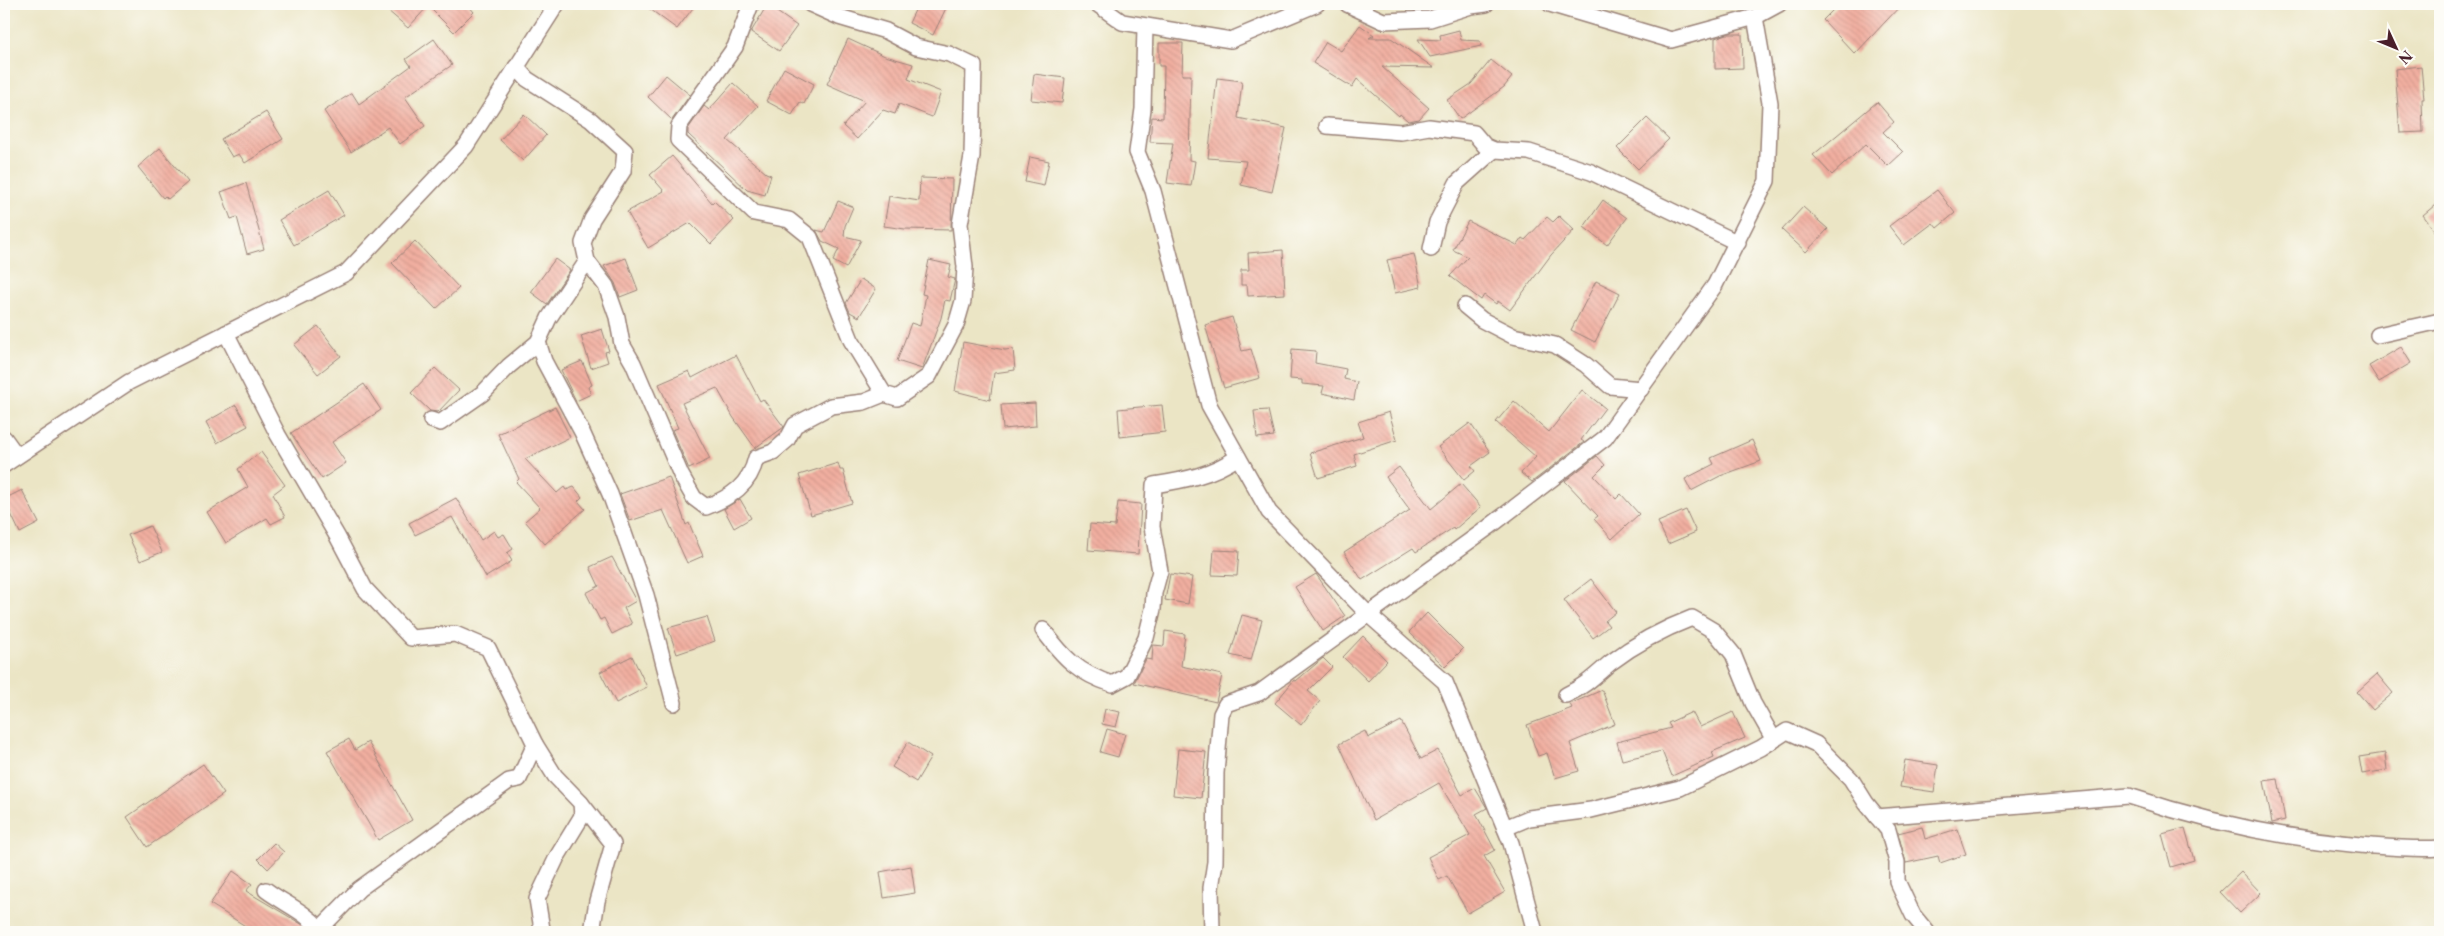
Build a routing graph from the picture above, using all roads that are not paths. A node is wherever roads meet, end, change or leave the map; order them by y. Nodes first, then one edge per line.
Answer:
1 (557, 4) edge
2 (751, 4) edge
3 (810, 4) edge
4 (1097, 4) edge
5 (1317, 4) edge
6 (1347, 4) edge
7 (1486, 4) edge
8 (1550, 4) edge
9 (1779, 4) edge
10 (1756, 18) junction
11 (1145, 26) junction
12 (516, 67) junction
13 (1327, 126) dead end
14 (1494, 150) junction
15 (1738, 243) junction
16 (1431, 249) dead end
17 (587, 261) junction
18 (1464, 306) dead end
19 (2440, 321) edge
20 (226, 333) junction
21 (2378, 335) dead end
22 (538, 342) junction
23 (1641, 389) junction
24 (884, 394) junction
25 (431, 420) dead end
26 (4, 438) edge
27 (17, 456) junction
28 (1238, 457) junction
29 (4, 465) edge
30 (1369, 615) junction
31 (1043, 630) dead end
32 (1566, 695) dead end
33 (674, 703) dead end
34 (1774, 740) junction
35 (535, 744) junction
36 (581, 802) junction
37 (1878, 817) junction
38 (1505, 828) junction
39 (2440, 848) edge
40 (266, 890) dead end
41 (318, 930) edge
42 (539, 932) edge
43 (592, 932) edge
44 (1212, 932) edge
45 (1535, 932) edge
46 (1927, 932) edge

1 - 12 street
2 - 24 street
3 - 24 street
4 - 11 street
5 - 11 street
6 - 7 street
8 - 10 street
9 - 10 street
10 - 15 street
11 - 28 street
12 - 17 street
12 - 20 street
13 - 14 street
14 - 15 street
14 - 16 street
15 - 23 street
17 - 22 street
17 - 24 street
18 - 23 street
19 - 21 street
20 - 27 street
20 - 35 street
22 - 25 street
22 - 33 street
23 - 30 street
26 - 27 street
27 - 29 street
28 - 30 street
28 - 31 street
30 - 38 street
30 - 44 street
32 - 34 street
34 - 37 street
34 - 38 street
35 - 36 street
35 - 41 street
36 - 42 street
36 - 43 street
37 - 39 street
37 - 46 street
38 - 45 street
40 - 41 street

